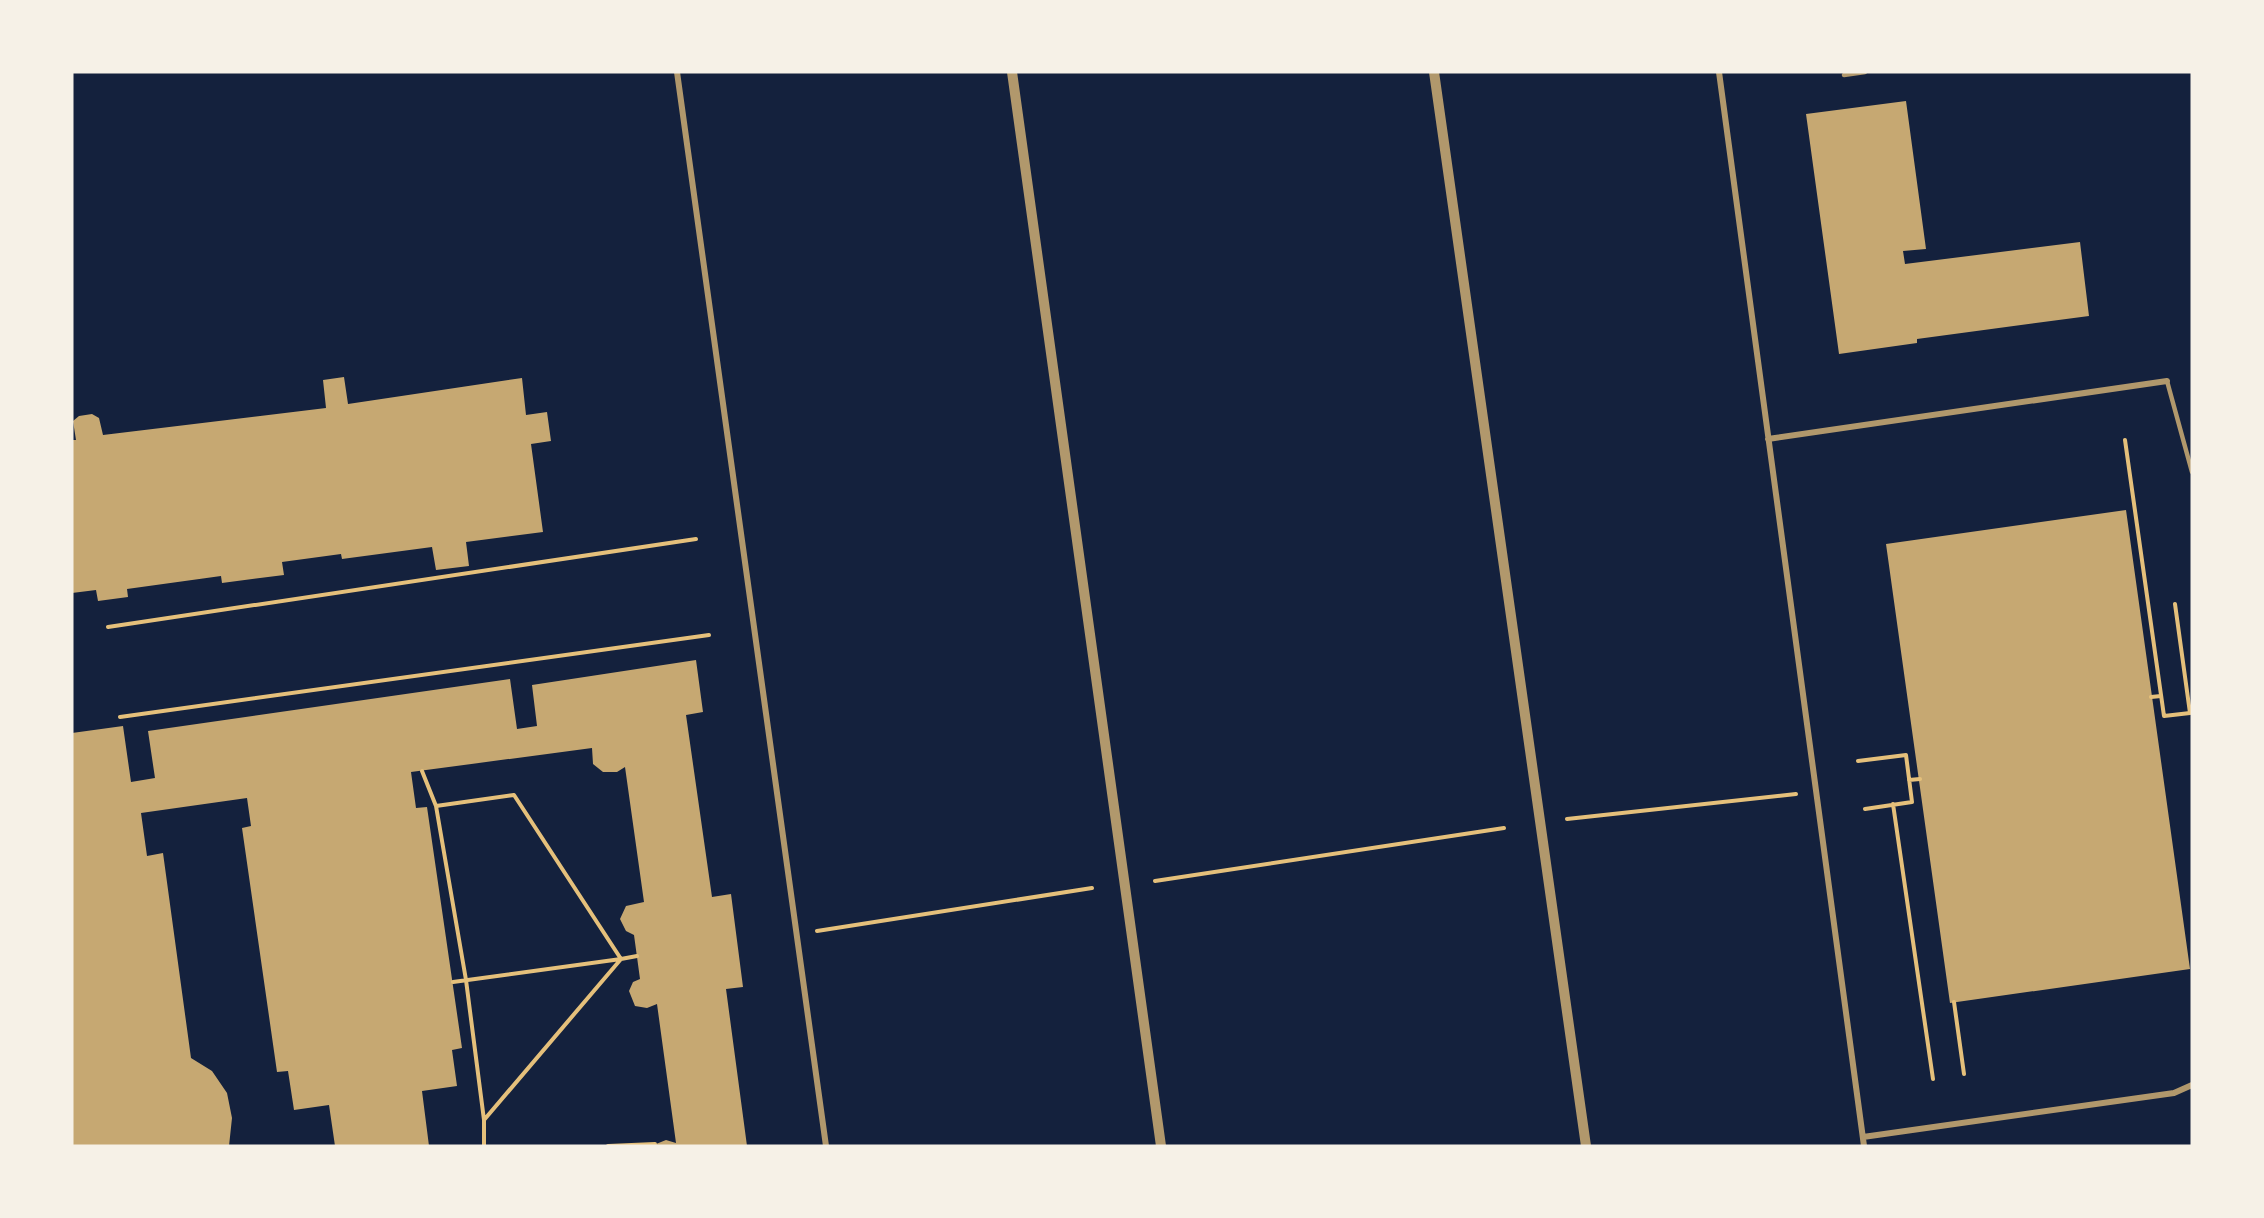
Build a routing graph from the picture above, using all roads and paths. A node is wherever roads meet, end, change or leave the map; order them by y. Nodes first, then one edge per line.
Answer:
1 (677, 72) edge
2 (1012, 72) edge
3 (1434, 72) edge
4 (1719, 72) edge
5 (1865, 72) edge
6 (1844, 75) dead end
7 (2167, 381) joint
8 (1768, 439) junction
9 (2125, 440) dead end
10 (2192, 472) edge
11 (696, 539) dead end
12 (2175, 604) dead end
13 (108, 627) dead end
14 (709, 635) dead end
15 (2161, 696) junction
16 (2151, 697) dead end
17 (120, 717) dead end
18 (1858, 761) dead end
19 (422, 771) dead end
20 (1920, 779) dead end
21 (1909, 780) junction
22 (1797, 794) dead end
23 (1893, 804) junction
24 (436, 806) junction
25 (1865, 808) dead end
26 (1567, 819) dead end
27 (1504, 828) dead end
28 (1155, 881) dead end
29 (1092, 888) dead end
30 (811, 932) dead end
31 (637, 956) dead end
32 (621, 959) junction
33 (466, 980) junction
34 (453, 982) dead end
35 (1954, 1002) dead end
36 (1964, 1074) dead end
37 (1933, 1079) dead end
38 (2192, 1084) edge
39 (484, 1120) junction
40 (1863, 1137) junction
41 (655, 1144) dead end
42 (484, 1146) edge
43 (608, 1146) edge
44 (826, 1146) edge
45 (1161, 1146) edge
46 (1586, 1146) edge
47 (1864, 1146) edge

1 - 44 street
2 - 45 street
3 - 46 street
4 - 8 street
5 - 6 lane
7 - 8 street
7 - 10 lane
8 - 40 street
9 - 15 path
11 - 13 path
12 - 15 path
14 - 17 path
15 - 16 path
18 - 21 path
19 - 24 path
20 - 21 path
21 - 23 path
22 - 26 path
23 - 25 path
23 - 37 path
24 - 32 path
24 - 33 path
27 - 28 path
29 - 30 path
31 - 32 path
32 - 33 path
32 - 39 path
33 - 34 path
33 - 39 path
35 - 36 path
38 - 40 street
39 - 42 path
40 - 47 street
41 - 43 path

